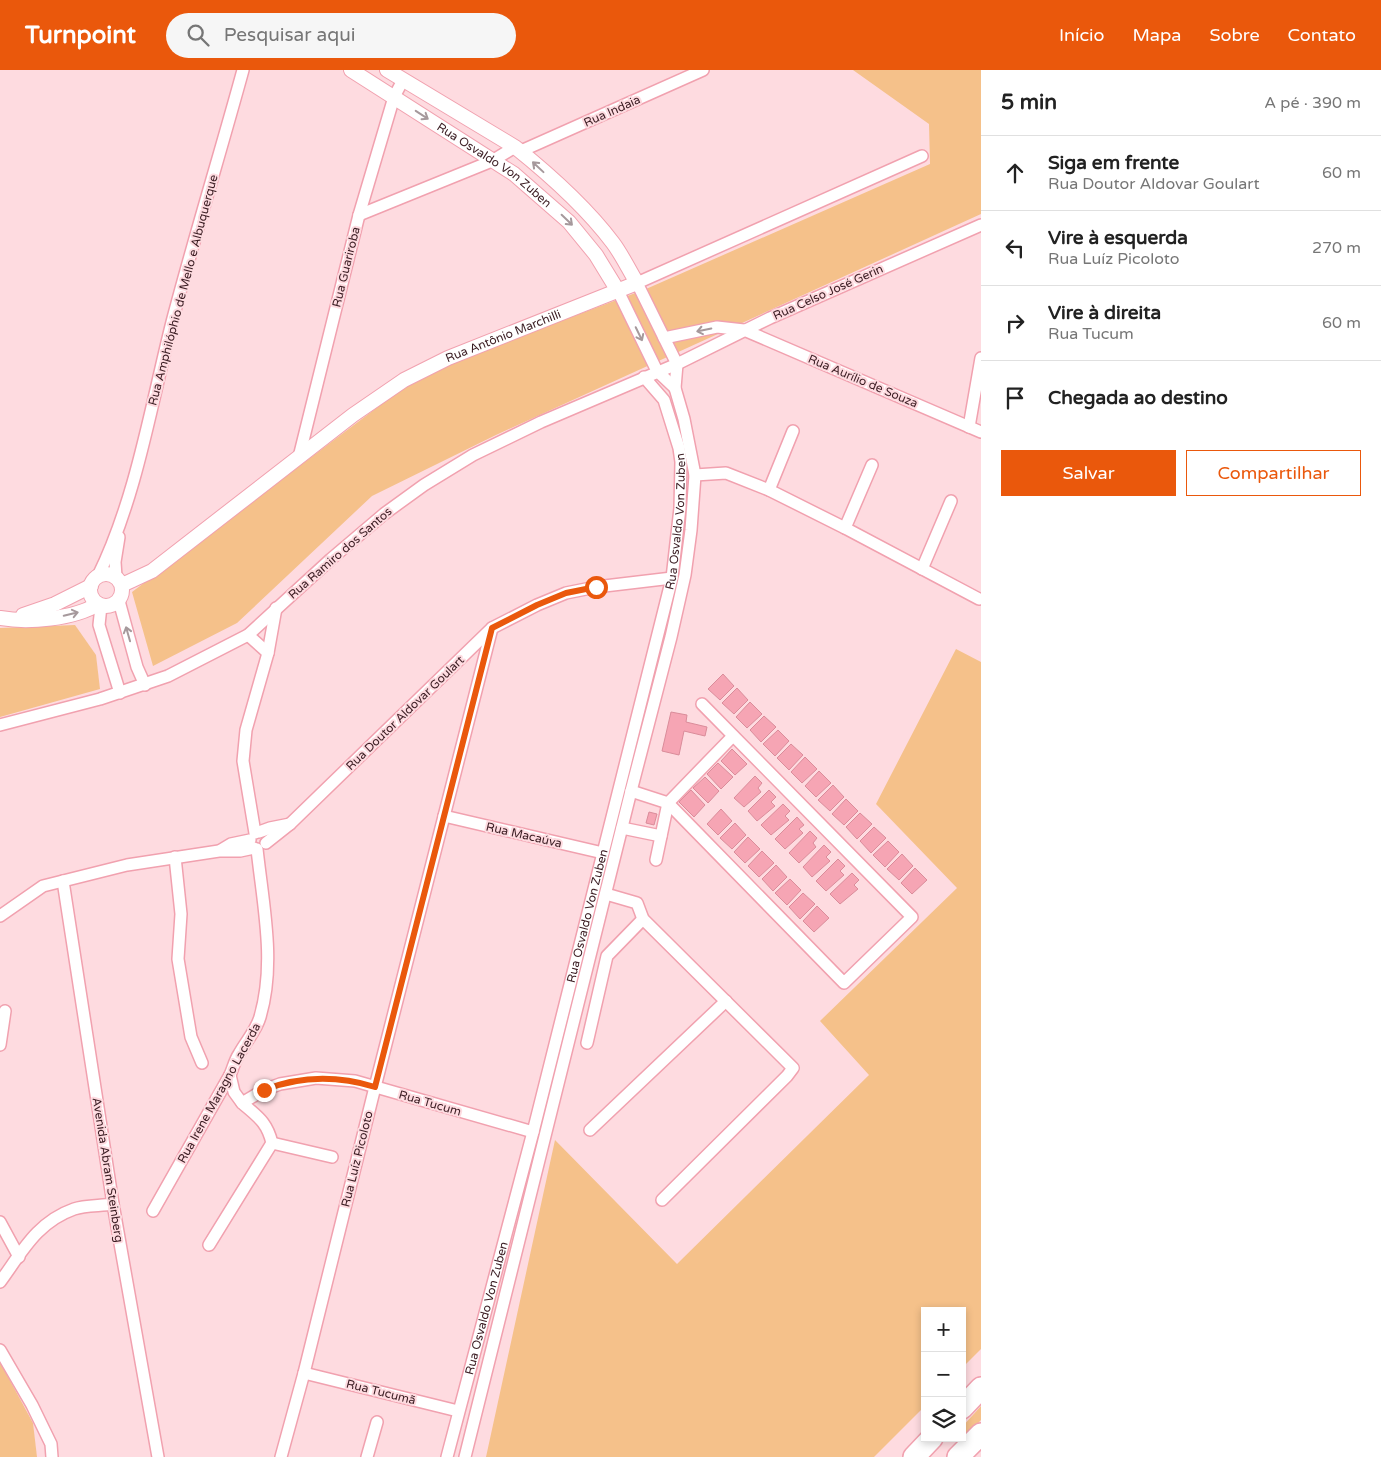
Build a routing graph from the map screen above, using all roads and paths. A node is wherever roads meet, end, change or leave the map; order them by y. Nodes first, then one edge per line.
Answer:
1 (243, 70) edge
2 (351, 70) edge
3 (387, 70) edge
4 (703, 70) edge
5 (403, 80) junction
6 (394, 97) junction
7 (518, 149) junction
8 (922, 156) dead end
9 (492, 161) junction
10 (359, 214) junction
11 (981, 225) edge
12 (638, 283) junction
13 (618, 291) junction
14 (744, 330) junction
15 (664, 338) junction
16 (981, 358) edge
17 (677, 364) junction
18 (657, 371) junction
19 (644, 377) junction
20 (675, 388) junction
21 (969, 427) junction
22 (794, 431) dead end
23 (981, 432) edge
24 (299, 457) junction
25 (872, 464) dead end
26 (695, 475) junction
27 (769, 490) junction
28 (951, 501) dead end
29 (124, 510) junction
30 (845, 528) junction
31 (922, 569) junction
32 (672, 578) junction
33 (94, 581) junction
34 (119, 581) junction
35 (978, 599) dead end
36 (119, 601) junction
37 (102, 606) junction
38 (276, 608) junction
39 (4, 619) edge
40 (492, 628) junction
41 (248, 635) junction
42 (268, 653) junction
43 (145, 685) junction
44 (123, 692) junction
45 (702, 704) dead end
46 (0, 725) edge
47 (734, 736) junction
48 (631, 790) junction
49 (668, 803) junction
50 (444, 816) junction
51 (622, 828) junction
52 (661, 836) junction
53 (257, 841) junction
54 (603, 853) junction
55 (175, 857) junction
56 (656, 860) dead end
57 (62, 882) junction
58 (606, 894) junction
59 (0, 916) edge
60 (643, 919) junction
61 (726, 1001) junction
62 (5, 1012) dead end
63 (587, 1043) dead end
64 (0, 1045) edge
65 (202, 1063) dead end
66 (230, 1075) junction
67 (375, 1087) junction
68 (242, 1103) junction
69 (590, 1130) dead end
70 (533, 1132) junction
71 (272, 1143) junction
72 (332, 1157) dead end
73 (662, 1200) dead end
74 (113, 1204) junction
75 (153, 1211) dead end
76 (0, 1222) edge
77 (209, 1245) dead end
78 (18, 1257) junction
79 (0, 1282) edge
80 (0, 1350) edge
81 (304, 1373) junction
82 (981, 1388) edge
83 (966, 1404) edge
84 (458, 1411) junction
85 (377, 1422) dead end
86 (981, 1434) edge
87 (928, 1442) edge
88 (981, 1442) edge
89 (52, 1457) edge
90 (158, 1457) edge
91 (281, 1457) edge
92 (367, 1457) edge
93 (447, 1457) edge
94 (465, 1457) edge
95 (914, 1457) edge
96 (958, 1457) edge
97 (968, 1457) edge

1 - 29 street, Rua Amphilóphio de Mello e Albuquerque
2 - 6 street, Rua Osvaldo Von Zuben
3 - 5 street, Rua Osvaldo Von Zuben
4 - 7 street, Rua Indaia
5 - 6 street, Rua Guariroba
5 - 7 street, Rua Osvaldo Von Zuben
6 -> 9 street, Rua Osvaldo Von Zuben
6 - 10 street, Rua Guariroba
7 - 9 street, Rua Indaia
12 -> 7 street, Rua Osvaldo Von Zuben
8 - 12 street, Rua Antônio Marchilli
9 - 10 street, Rua Indaia
9 -> 13 street, Rua Osvaldo Von Zuben
10 - 24 street, Rua Guariroba
11 - 14 street, Rua Celso José Gerin
12 - 13 street, Rua Antônio Marchilli
12 - 15 street, Rua Osvaldo Von Zuben
13 -> 18 street, Rua Osvaldo Von Zuben
13 - 24 street, Rua Antônio Marchilli
14 -> 15 street
14 - 17 street, Rua Celso José Gerin
14 - 21 street, Rua Aurílio de Souza
15 - 17 street, Rua Osvaldo Von Zuben
16 - 21 street
17 - 18 street, Rua Ramiro dos Santos
17 - 20 street, Rua Osvaldo Von Zuben
18 - 19 street, Rua Ramiro dos Santos
18 - 20 street, Rua Osvaldo Von Zuben
19 - 32 street, Rua Osvaldo Von Zuben
19 - 38 street, Rua Ramiro dos Santos
20 - 26 street, Rua Osvaldo Von Zuben
21 - 23 street, Rua Aurílio de Souza
22 - 27 street
24 - 34 street, Rua Antônio Marchilli
25 - 30 street
26 - 27 street
26 - 48 street, Rua Osvaldo Von Zuben
27 - 30 street
28 - 31 street
29 - 33 street, Rua Amphilóphio de Mello e Albuquerque
29 - 34 street, Rua Amphilóphio de Mello e Albuquerque
30 - 31 street
31 - 35 street
32 - 40 street, Rua Doutor Aldovar Goulart
32 - 54 street, Rua Osvaldo Von Zuben
33 - 34 street
33 - 37 street
33 - 39 street
34 - 36 street
36 - 37 street
43 -> 36 street
39 -> 37 street
37 - 44 street
38 - 41 street, Rua Ramiro dos Santos
38 - 42 street, Rua Irene Maragno Lacerda
40 - 50 street, Rua Luíz Picoloto
40 - 53 street, Rua Doutor Aldovar Goulart
41 - 42 street
41 - 43 street, Rua Ramiro dos Santos
42 - 53 street, Rua Irene Maragno Lacerda
43 - 44 street, Rua Ramiro dos Santos
44 - 46 street, Rua Ramiro dos Santos
45 - 47 street
47 - 49 street
47 - 49 street
48 - 49 street
48 - 51 street, Rua Osvaldo Von Zuben
49 - 52 street
50 - 54 street, Rua Macaúva
50 - 67 street, Rua Luíz Picoloto
51 - 52 street
51 - 58 street, Rua Osvaldo Von Zuben
52 - 56 street
53 - 55 street, Rua Doutor Aldovar Goulart
53 - 66 street, Rua Irene Maragno Lacerda
54 - 70 street, Rua Osvaldo Von Zuben
55 - 57 street, Rua Doutor Aldovar Goulart
55 - 65 street
57 - 59 street, Rua Doutor Aldovar Goulart
57 - 74 street, Avenida Abram Steinberg
58 - 60 street
58 - 94 street, Rua Osvaldo Von Zuben
60 - 61 street
60 - 63 street
61 - 69 street
61 - 73 street
62 - 64 street
66 - 68 street
66 - 75 street, Rua Irene Maragno Lacerda
67 - 68 street, Rua Tucum
67 - 70 street, Rua Tucum
67 - 81 street, Rua Luíz Picoloto
68 - 71 street
70 - 84 street, Rua Osvaldo Von Zuben
71 - 72 street
71 - 77 street
74 - 78 street
74 - 90 street, Avenida Abram Steinberg
76 - 78 street
78 - 79 street
80 - 89 street
81 - 84 street, Rua Tucumã
81 - 91 street, Rua Luíz Picoloto
82 - 83 highway
84 - 93 street, Rua Osvaldo Von Zuben
85 - 92 street
86 - 96 highway
87 - 95 highway
88 - 97 highway

